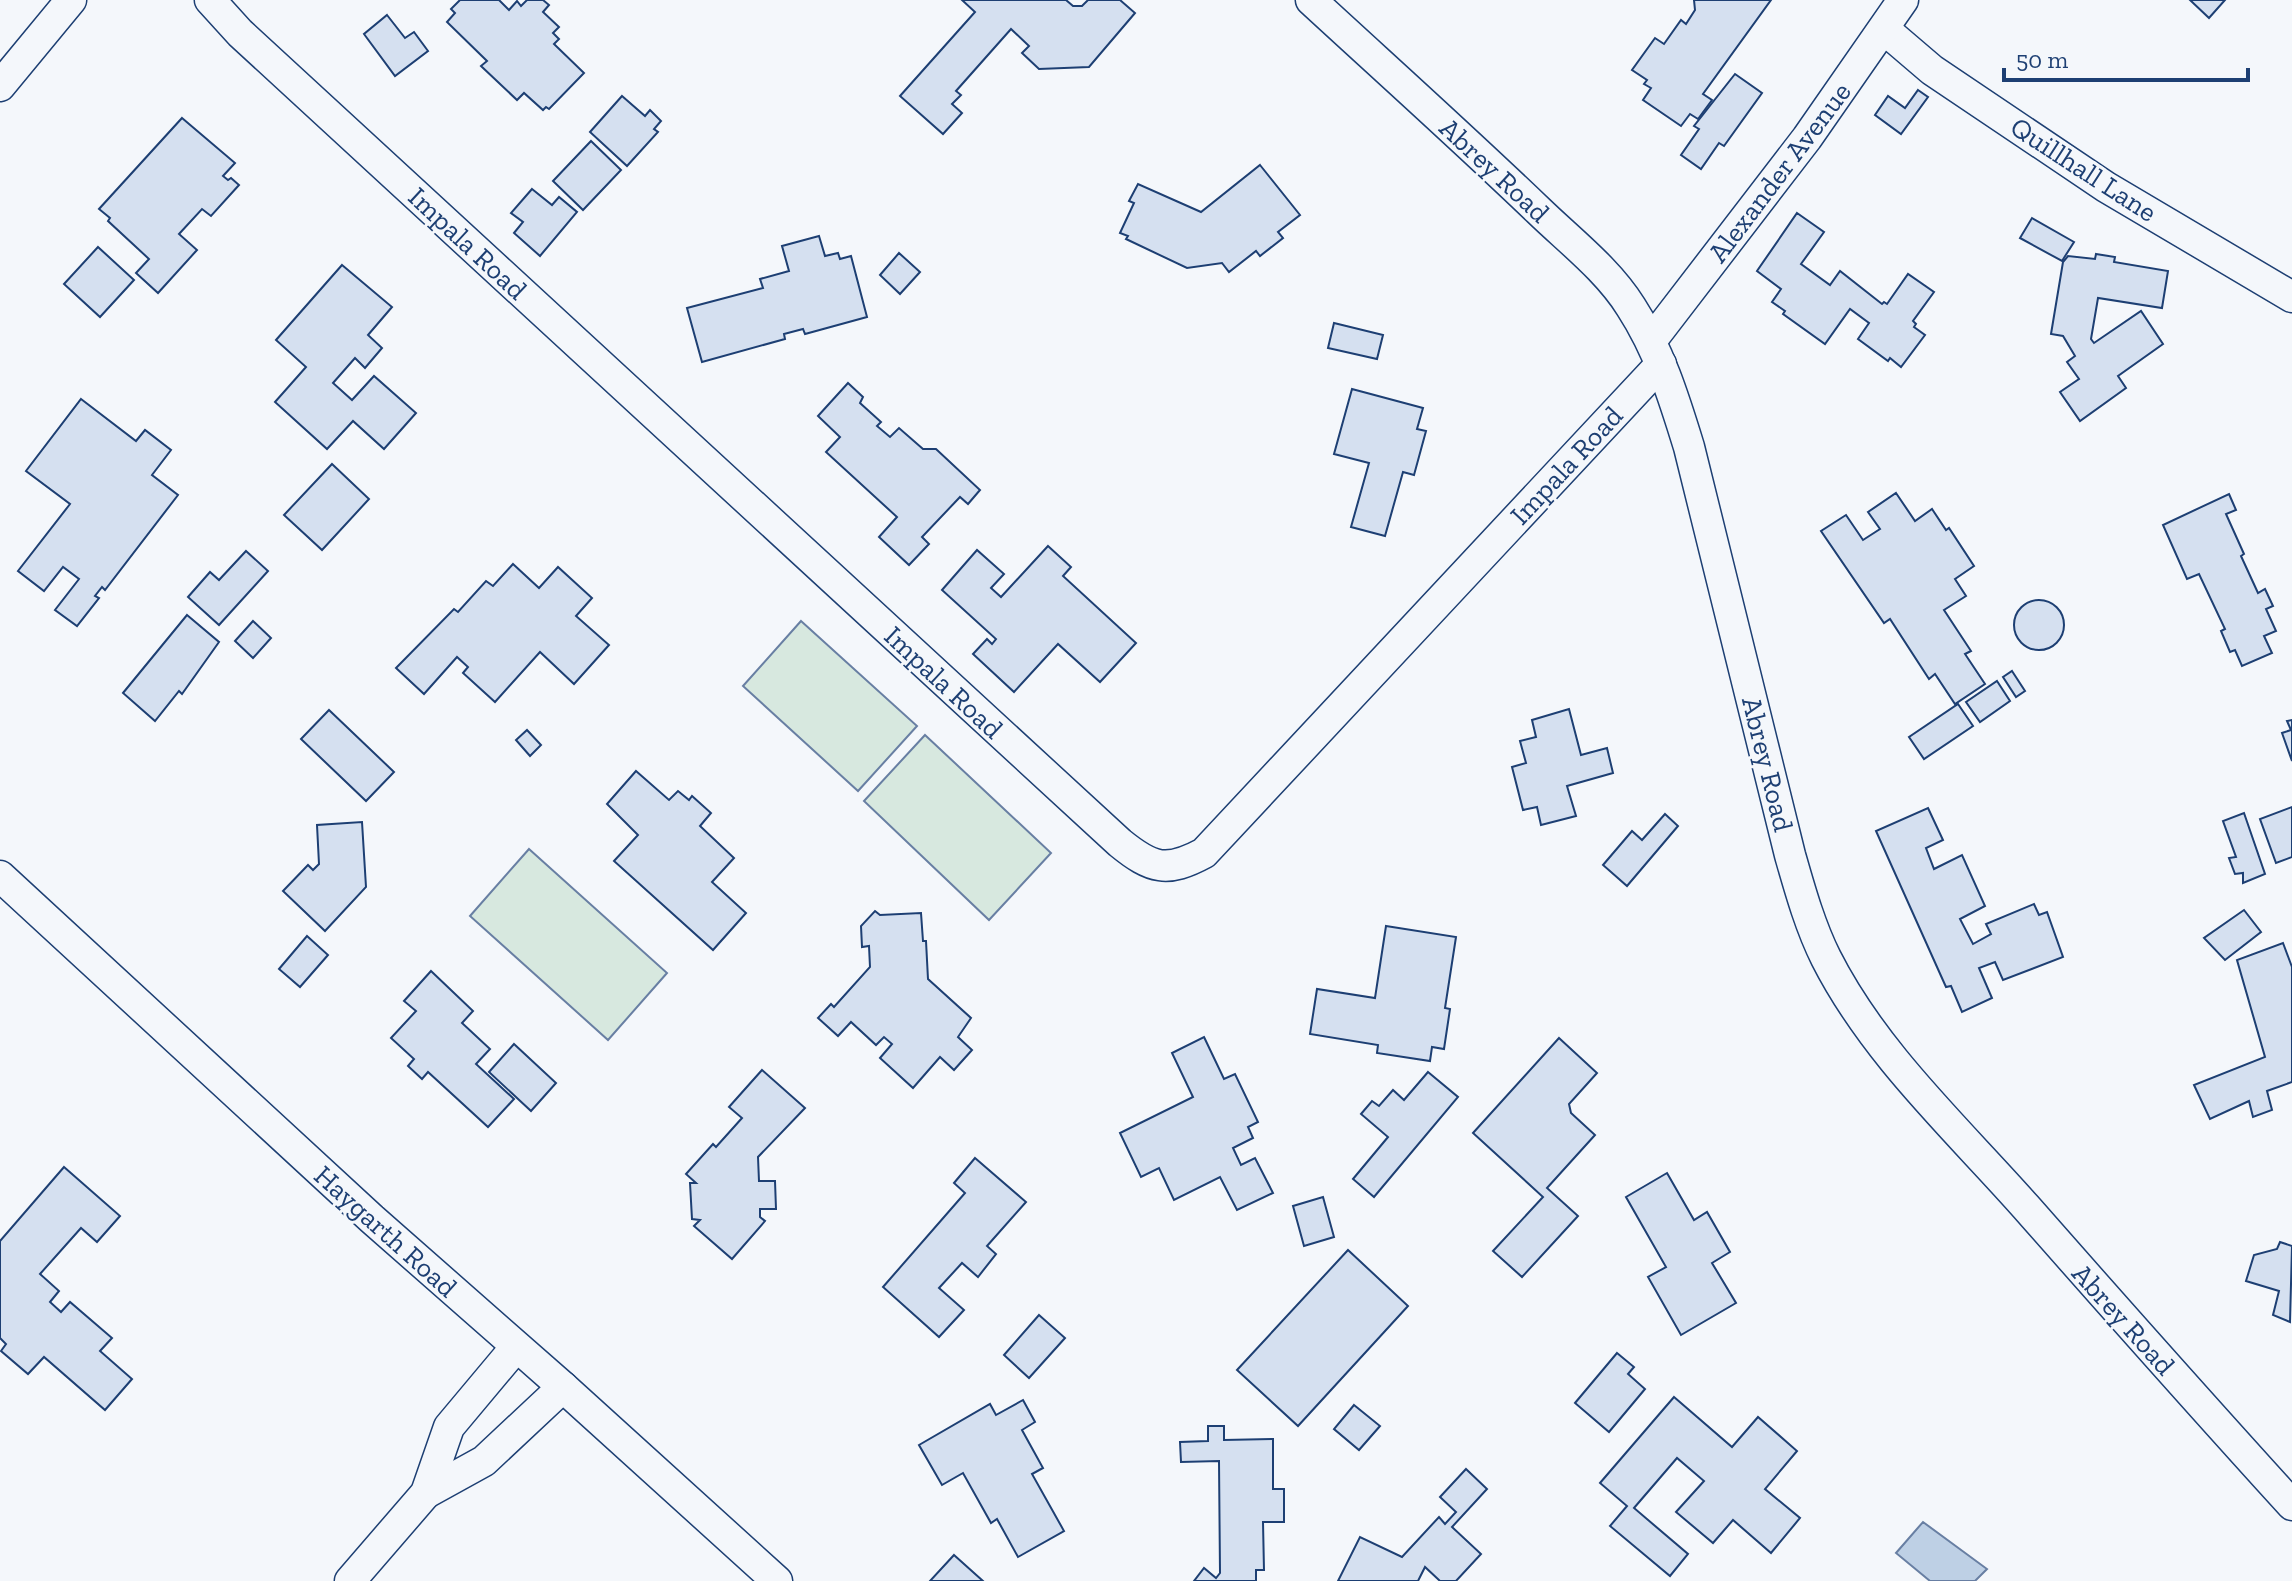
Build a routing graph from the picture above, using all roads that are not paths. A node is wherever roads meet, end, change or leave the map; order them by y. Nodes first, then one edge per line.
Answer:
1 (71, 0) edge
2 (210, 0) edge
3 (1311, 0) edge
4 (1903, 0) edge
5 (1884, 29) junction
6 (0, 86) edge
7 (2292, 297) edge
8 (1656, 352) junction
9 (0, 876) edge
10 (516, 1347) junction
11 (563, 1387) junction
12 (426, 1493) junction
13 (2292, 1505) edge
14 (350, 1581) edge
15 (777, 1581) edge

1 - 6 street
2 - 8 street, Impala Road
3 - 8 street, Abrey Road
4 - 5 street, Alexander Avenue
5 - 7 street, Quillhall Lane
5 - 8 street, Alexander Avenue
8 - 13 street, Abrey Road
9 - 10 street, Haygarth Road
10 - 11 street, Haygarth Road
10 - 12 street
11 - 12 street
11 - 15 street, Haygarth Road
12 - 14 street

